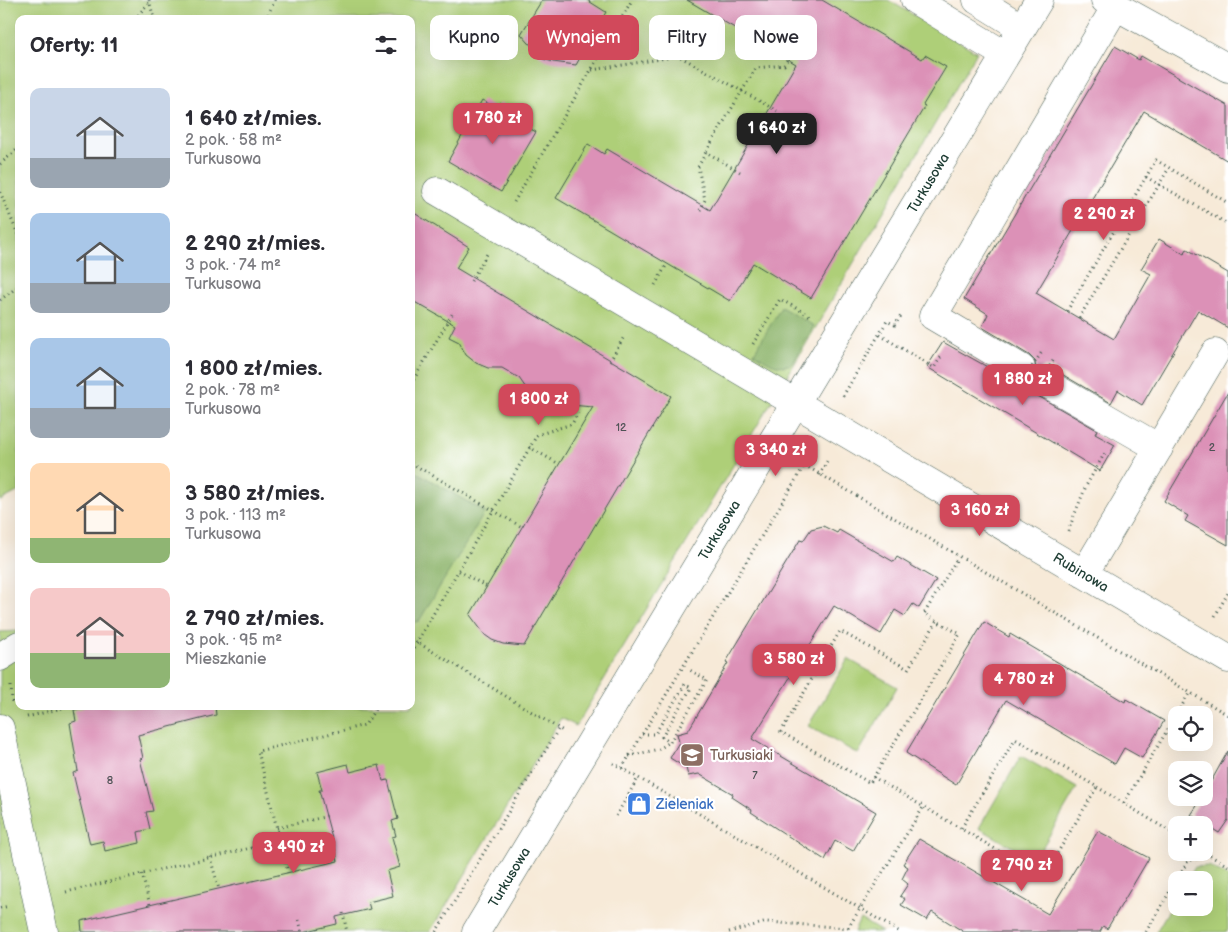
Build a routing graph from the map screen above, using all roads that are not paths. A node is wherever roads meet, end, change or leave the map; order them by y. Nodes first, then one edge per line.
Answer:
1 (915, 0) edge
2 (977, 0) edge
3 (1039, 0) edge
4 (1111, 3) edge
5 (1022, 28) junction
6 (1005, 55) junction
7 (1228, 68) edge
8 (437, 190) dead end
9 (1215, 353) dead end
10 (1022, 378) road end
11 (1039, 388) road end
12 (796, 404) junction
13 (1159, 448) junction
14 (1084, 574) junction
15 (15, 648) edge
16 (0, 657) edge
17 (1228, 659) edge
18 (7, 719) edge
19 (44, 932) edge
20 (476, 932) edge

1 - 6 street
2 - 5 street
3 - 5 street, Turkusowa
4 - 7 street
4 - 10 street
5 - 6 street, Turkusowa
6 - 12 street, Turkusowa
8 - 12 street, Rubinowa
9 - 13 street
11 - 13 street
12 - 14 street, Rubinowa
12 - 20 street, Turkusowa
13 - 14 street
14 - 17 street, Rubinowa
15 - 16 street
18 - 19 street

